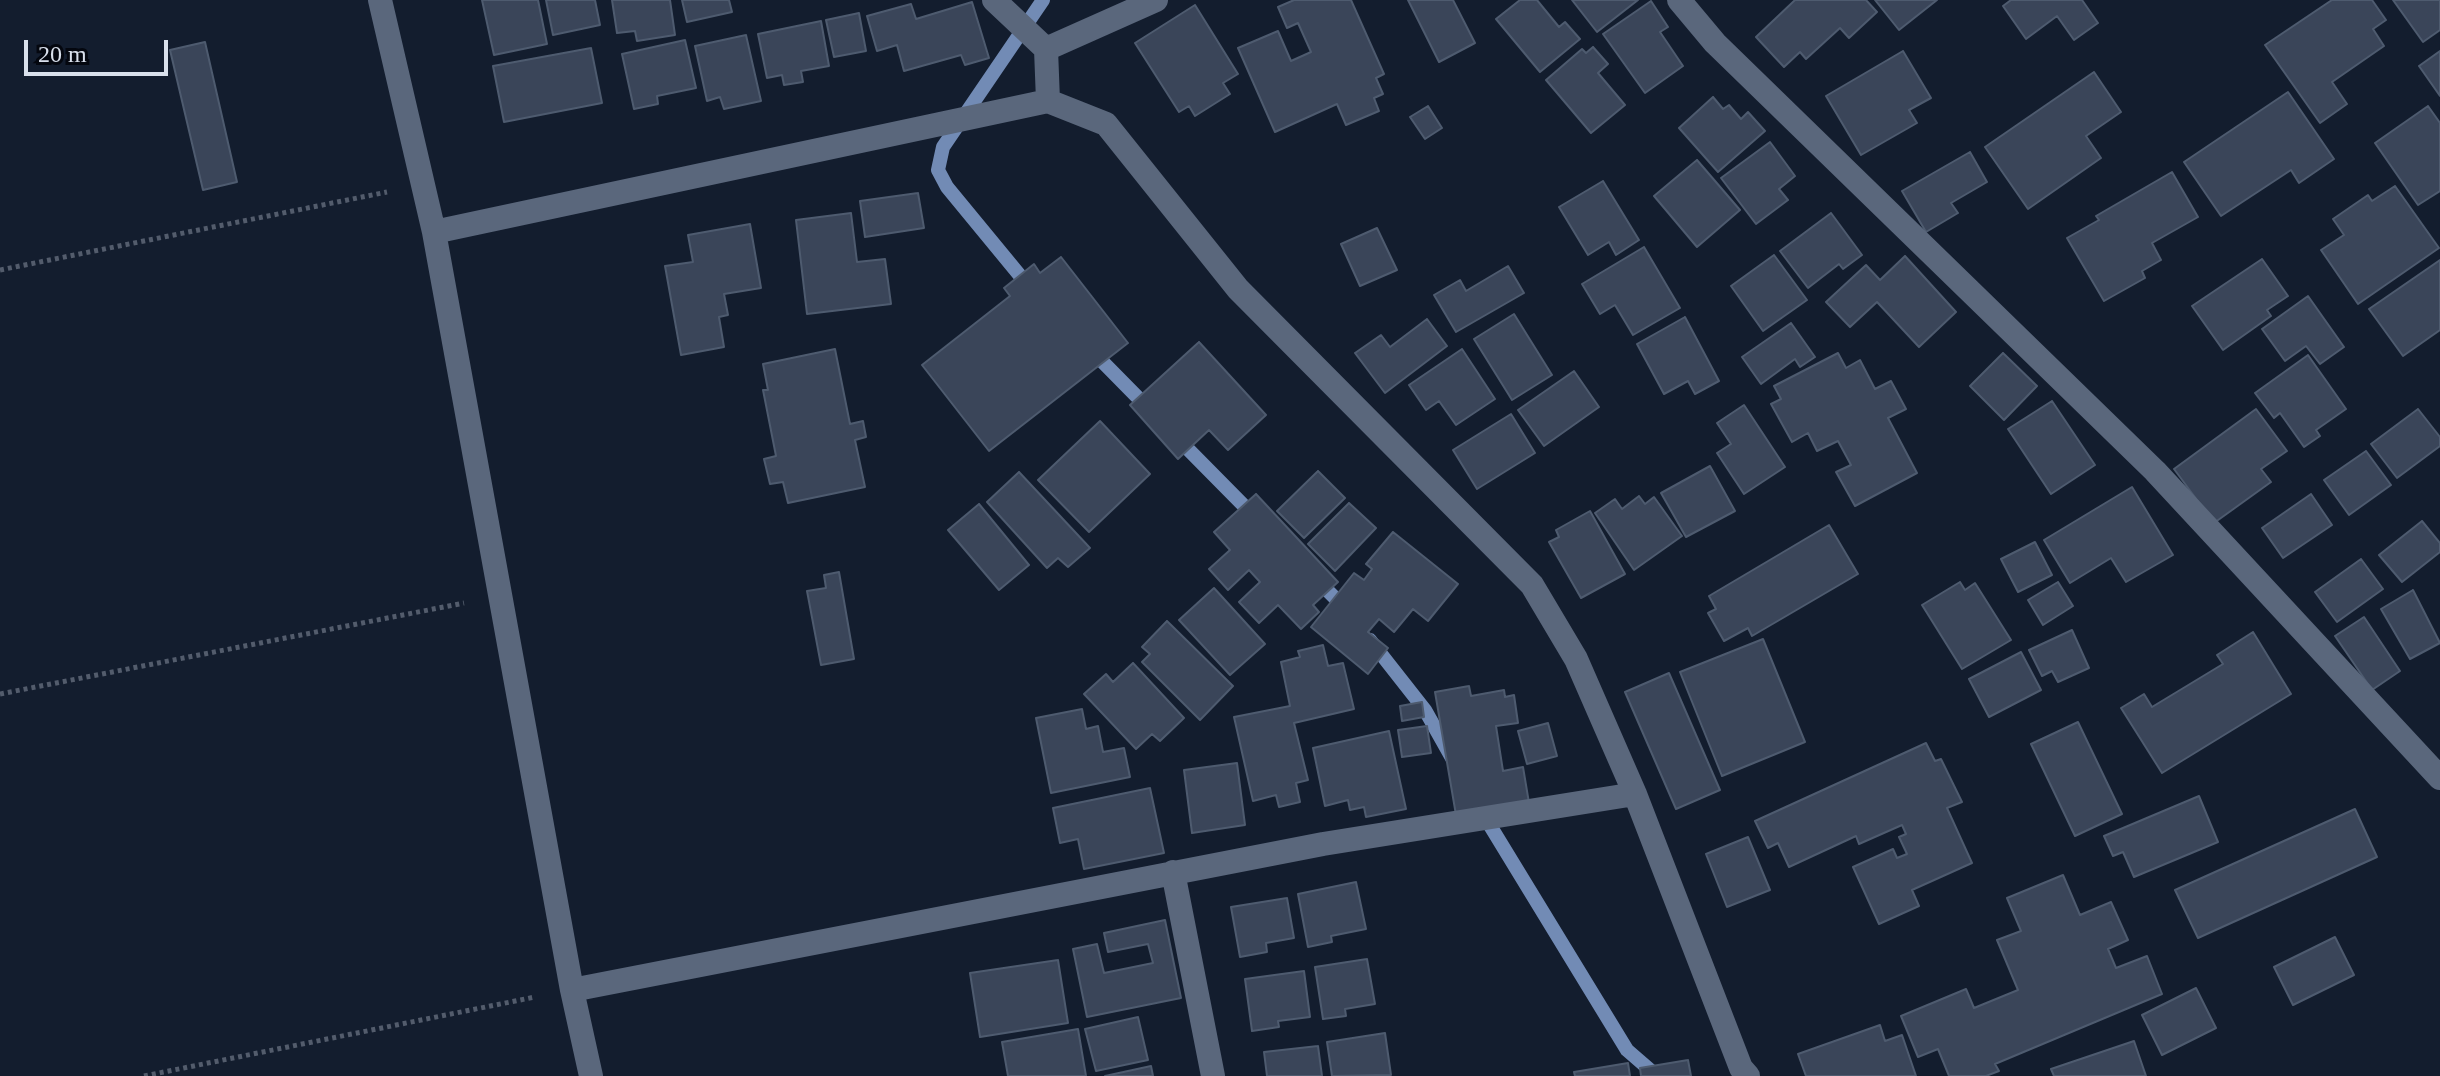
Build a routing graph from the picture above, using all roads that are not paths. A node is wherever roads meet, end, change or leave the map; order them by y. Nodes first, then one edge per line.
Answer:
1 (380, 0) edge
2 (994, 0) edge
3 (1156, 0) edge
4 (1679, 0) edge
5 (1046, 49) junction
6 (1048, 101) junction
7 (434, 232) junction
8 (2440, 778) edge
9 (1635, 794) junction
10 (1173, 872) junction
11 (572, 990) junction
12 (591, 1076) edge
13 (1213, 1076) edge
14 (1748, 1076) edge

1 - 7 street
2 - 5 street
3 - 5 street
4 - 8 street
5 - 6 street
6 - 7 street
6 - 9 street
7 - 11 street
9 - 10 street
9 - 14 street
10 - 11 street
10 - 13 street
11 - 12 street

